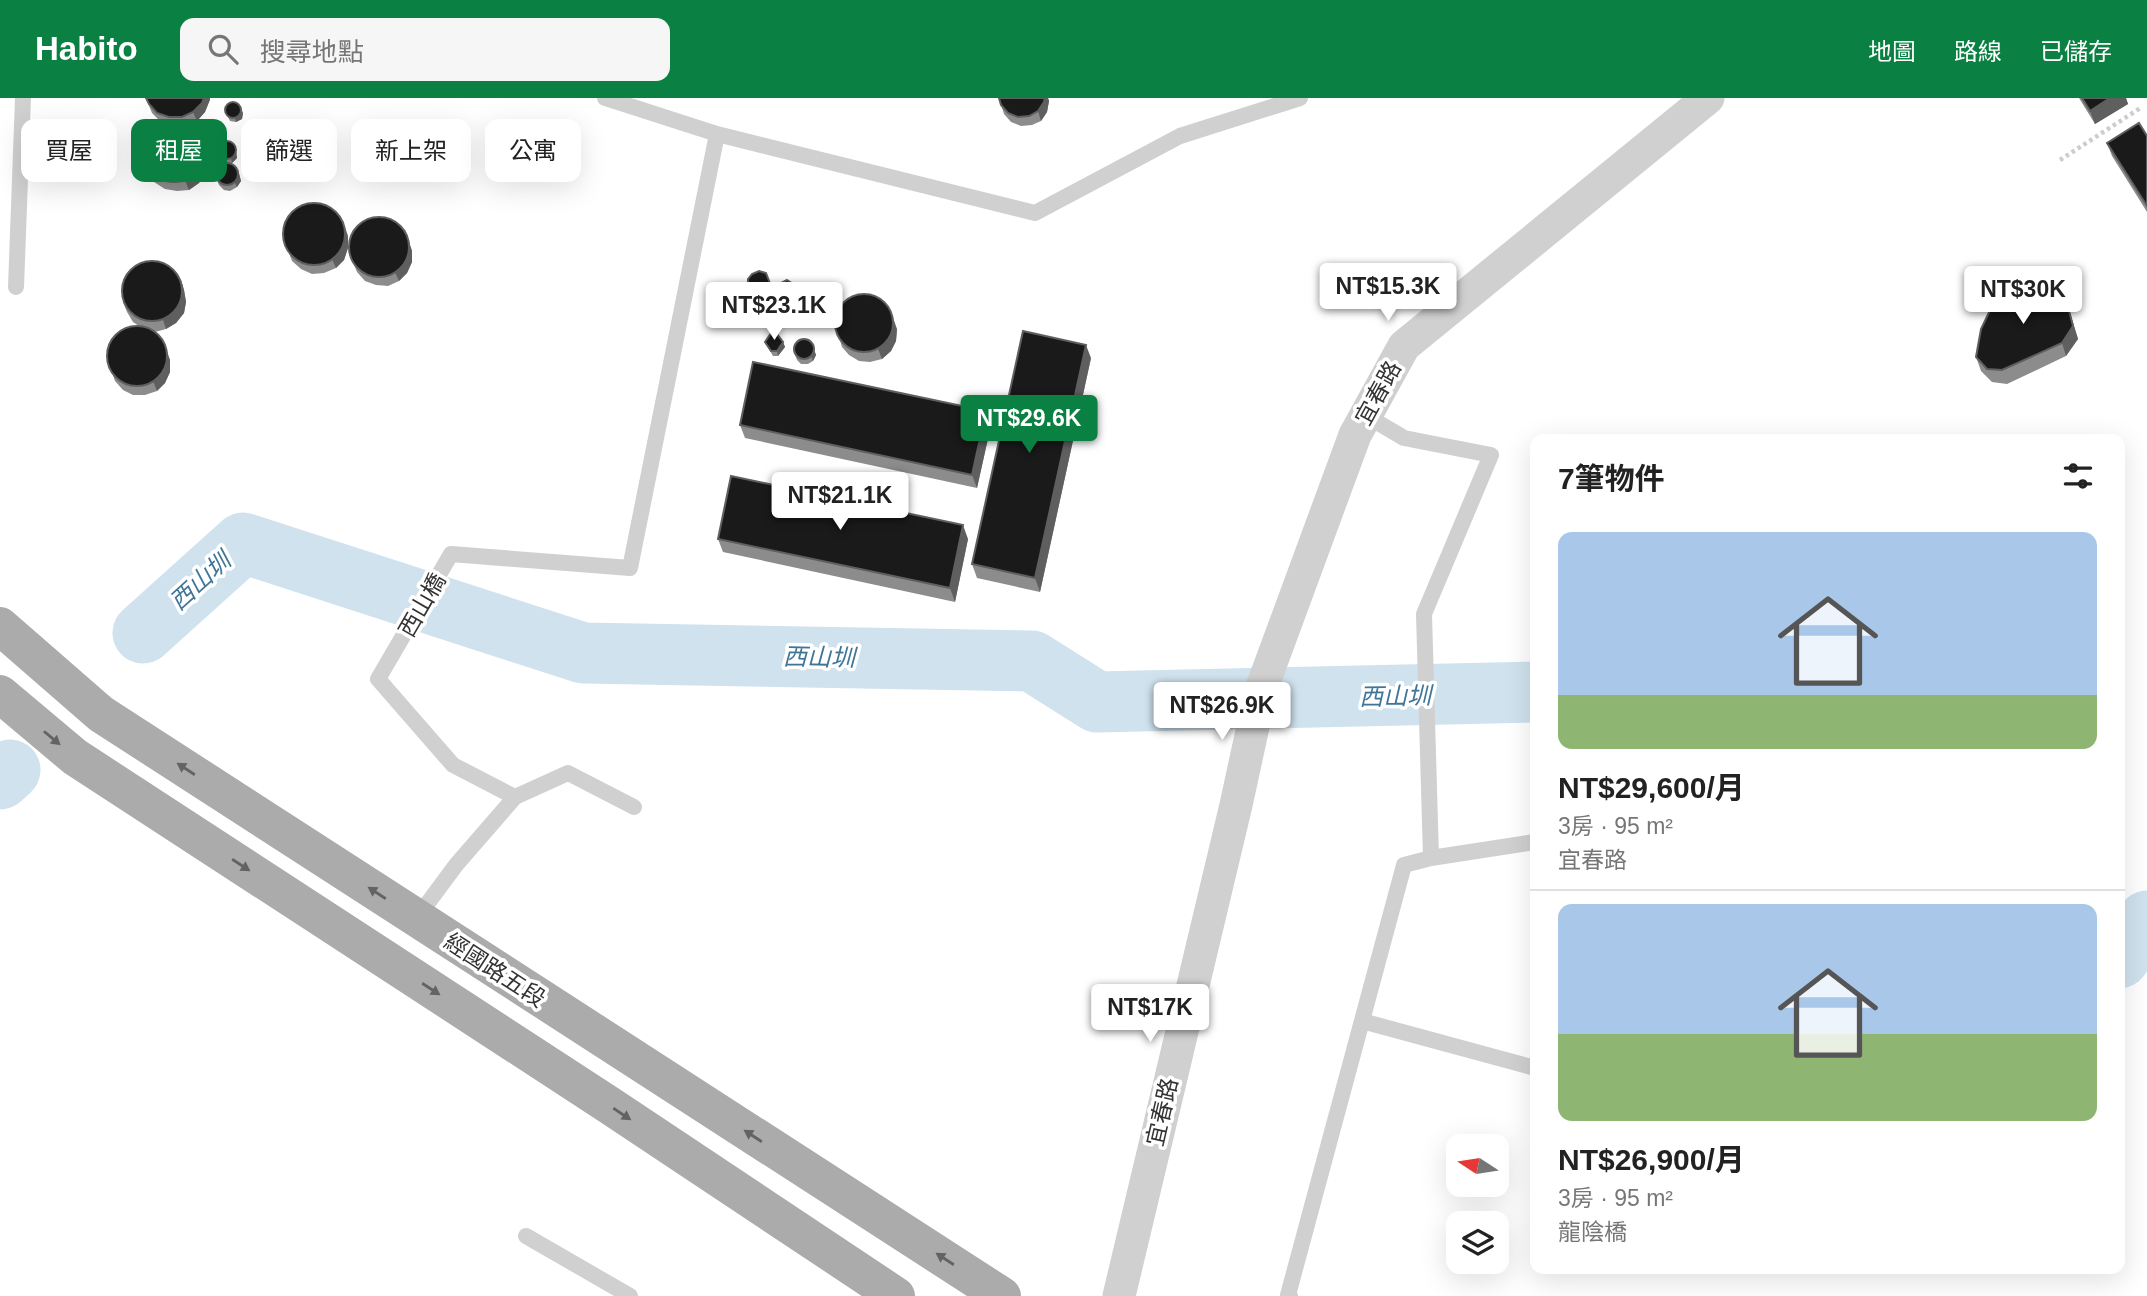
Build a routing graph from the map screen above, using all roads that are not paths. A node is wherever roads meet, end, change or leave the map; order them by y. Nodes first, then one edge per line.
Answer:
1 (23, 98) edge
2 (605, 98) edge
3 (1300, 98) edge
4 (1708, 98) edge
5 (717, 134) junction
6 (16, 287) dead end
7 (1366, 415) junction
8 (0, 626) edge
9 (0, 694) edge
10 (515, 797) junction
11 (634, 807) dead end
12 (1530, 843) edge
13 (1431, 858) junction
14 (416, 919) junction
15 (1362, 1021) junction
16 (1530, 1067) edge
17 (526, 1236) dead end
18 (630, 1296) edge
19 (896, 1296) edge
20 (1002, 1296) edge
21 (1119, 1296) edge
22 (1290, 1296) edge

1 - 6 lane
2 - 5 lane
3 - 5 lane
4 - 7 street, 宜春路
5 - 10 lane, 西山橋
7 - 13 lane
7 - 21 street, 宜春路
14 -> 8 main road, 經國路五段
9 -> 19 main road
10 - 11 lane
10 - 14 lane
12 - 13 lane
13 - 15 lane
20 -> 14 main road, 經國路五段
15 - 16 lane
15 - 22 lane
17 - 18 lane

